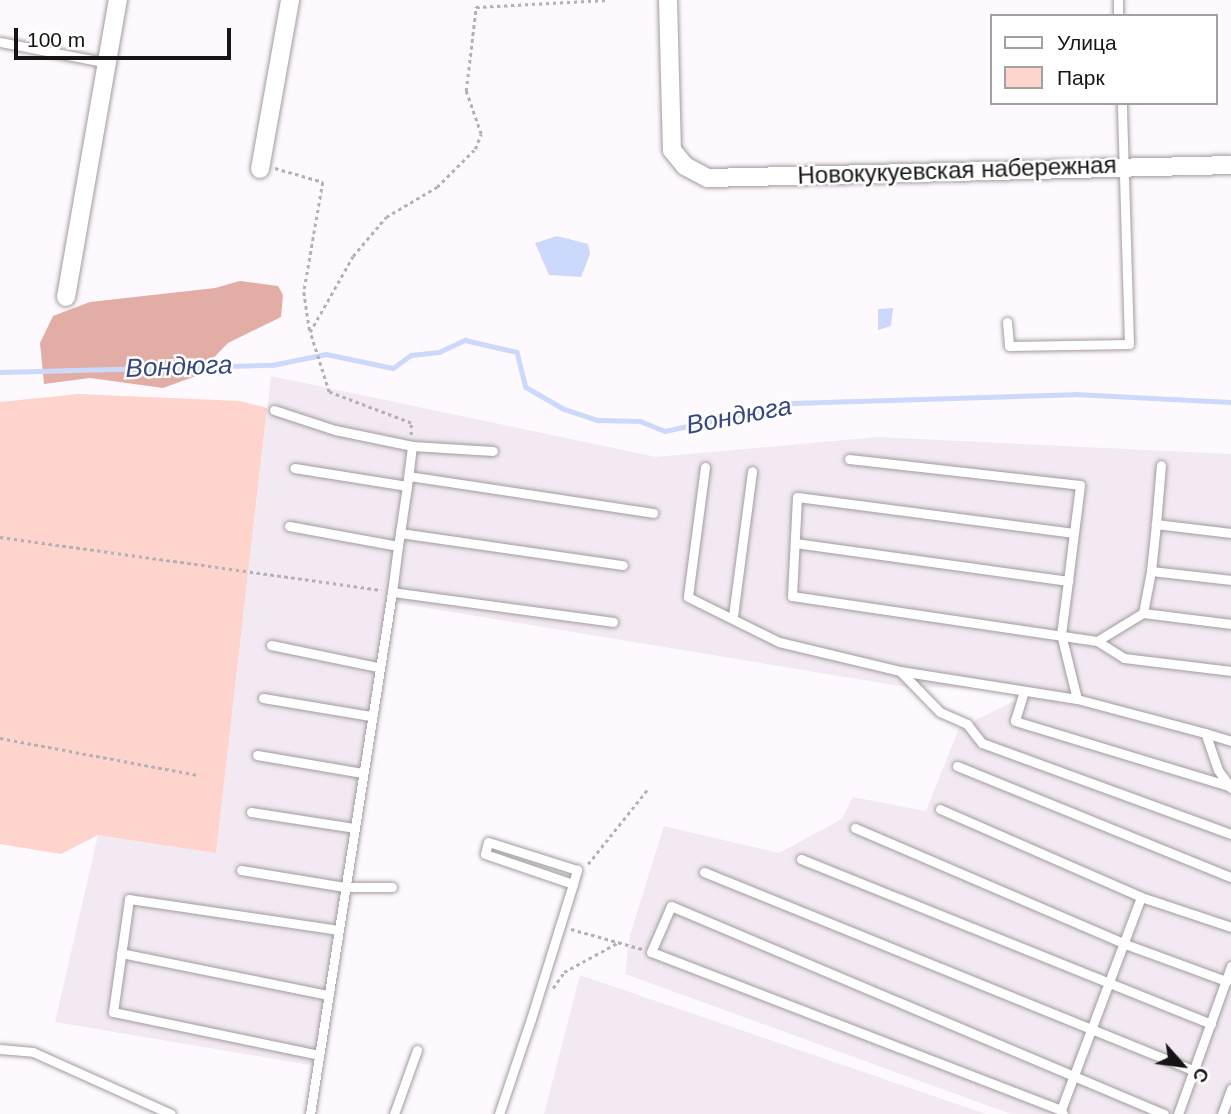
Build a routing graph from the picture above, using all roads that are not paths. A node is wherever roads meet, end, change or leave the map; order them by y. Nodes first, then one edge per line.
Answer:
1 (118, 0) edge
2 (290, 0) edge
3 (667, 0) edge
4 (0, 42) edge
5 (109, 63) junction
6 (1122, 105) edge
7 (1125, 165) junction
8 (1231, 165) edge
9 (261, 167) road end
10 (66, 297) dead end
11 (1007, 322) dead end
12 (274, 410) dead end
13 (412, 446) junction
14 (493, 451) dead end
15 (849, 459) dead end
16 (1161, 465) dead end
17 (705, 467) dead end
18 (295, 468) dead end
19 (752, 471) dead end
20 (410, 476) junction
21 (407, 486) junction
22 (653, 513) dead end
23 (1156, 524) junction
24 (289, 526) dead end
25 (400, 533) junction
26 (1074, 533) junction
27 (1231, 533) edge
28 (795, 543) junction
29 (398, 546) junction
30 (623, 565) dead end
31 (1152, 571) junction
32 (1231, 580) edge
33 (1068, 581) junction
34 (392, 592) junction
35 (1143, 613) junction
36 (733, 616) junction
37 (614, 622) dead end
38 (1231, 624) edge
39 (1061, 634) junction
40 (1097, 641) junction
41 (271, 645) dead end
42 (377, 667) junction
43 (900, 671) junction
44 (1231, 671) edge
45 (1024, 691) junction
46 (263, 698) dead end
47 (1077, 699) junction
48 (370, 716) junction
49 (1205, 733) junction
50 (1231, 741) edge
51 (257, 755) dead end
52 (957, 766) dead end
53 (362, 773) junction
54 (1230, 788) edge
55 (940, 809) dead end
56 (251, 812) dead end
57 (354, 828) junction
58 (855, 828) dead end
59 (1231, 834) edge
60 (801, 859) dead end
61 (241, 870) dead end
62 (704, 872) dead end
63 (1231, 877) edge
64 (573, 884) junction
65 (345, 887) junction
66 (392, 887) dead end
67 (1141, 897) junction
68 (1231, 927) edge
69 (338, 930) junction
70 (1125, 944) junction
71 (121, 953) junction
72 (1231, 966) edge
73 (1226, 981) junction
74 (1108, 985) junction
75 (328, 995) junction
76 (1211, 1024) junction
77 (1091, 1031) junction
78 (0, 1049) edge
79 (417, 1050) dead end
80 (319, 1055) junction
81 (1195, 1071) junction
82 (1076, 1073) junction
83 (1231, 1089) edge
84 (1062, 1112) edge
85 (171, 1114) edge
86 (310, 1114) edge
87 (394, 1114) edge
88 (499, 1114) edge
89 (1164, 1114) edge
90 (1178, 1114) edge
91 (1222, 1114) edge

1 - 5 street
2 - 9 street
3 - 7 street, Новокукуевская набережная
4 - 5 lane
5 - 10 street
6 - 7 lane
7 - 8 street, Новокукуевская набережная
7 - 11 lane
12 - 13 lane
13 - 14 lane
13 - 20 lane
15 - 26 lane
16 - 23 lane
17 - 36 lane
18 - 21 lane
19 - 36 lane
20 - 21 lane
20 - 22 lane
21 - 25 lane
23 - 27 lane
23 - 31 lane
24 - 29 lane
25 - 29 lane
25 - 30 lane
26 - 28 lane
26 - 33 lane
28 - 33 lane
28 - 39 lane
29 - 34 lane
31 - 32 lane
31 - 35 lane
33 - 39 lane
34 - 37 lane
34 - 42 lane
35 - 38 lane
35 - 40 lane
36 - 43 lane
39 - 40 lane
39 - 47 lane
40 - 44 lane
41 - 42 lane
42 - 48 lane
43 - 45 lane
43 - 59 lane
45 - 47 lane
45 - 54 lane
46 - 48 lane
47 - 49 lane
48 - 53 lane
49 - 50 lane
49 - 54 lane
51 - 53 lane
52 - 63 lane
53 - 57 lane
55 - 67 lane
56 - 57 lane
57 - 65 lane
58 - 70 lane
60 - 74 lane
61 - 65 lane
62 - 77 lane
64 - 64 lane
64 - 88 lane
65 - 66 lane
65 - 69 lane
67 - 68 lane
67 - 70 lane
69 - 71 lane
69 - 75 lane
70 - 73 lane
70 - 74 lane
71 - 75 lane
71 - 80 lane
72 - 73 lane
73 - 76 lane
74 - 76 lane
74 - 77 lane
75 - 80 lane
76 - 81 lane
77 - 81 lane
77 - 82 lane
78 - 85 lane
79 - 87 lane
80 - 86 lane
81 - 90 lane
82 - 84 lane
82 - 84 lane
82 - 89 lane
83 - 91 lane

